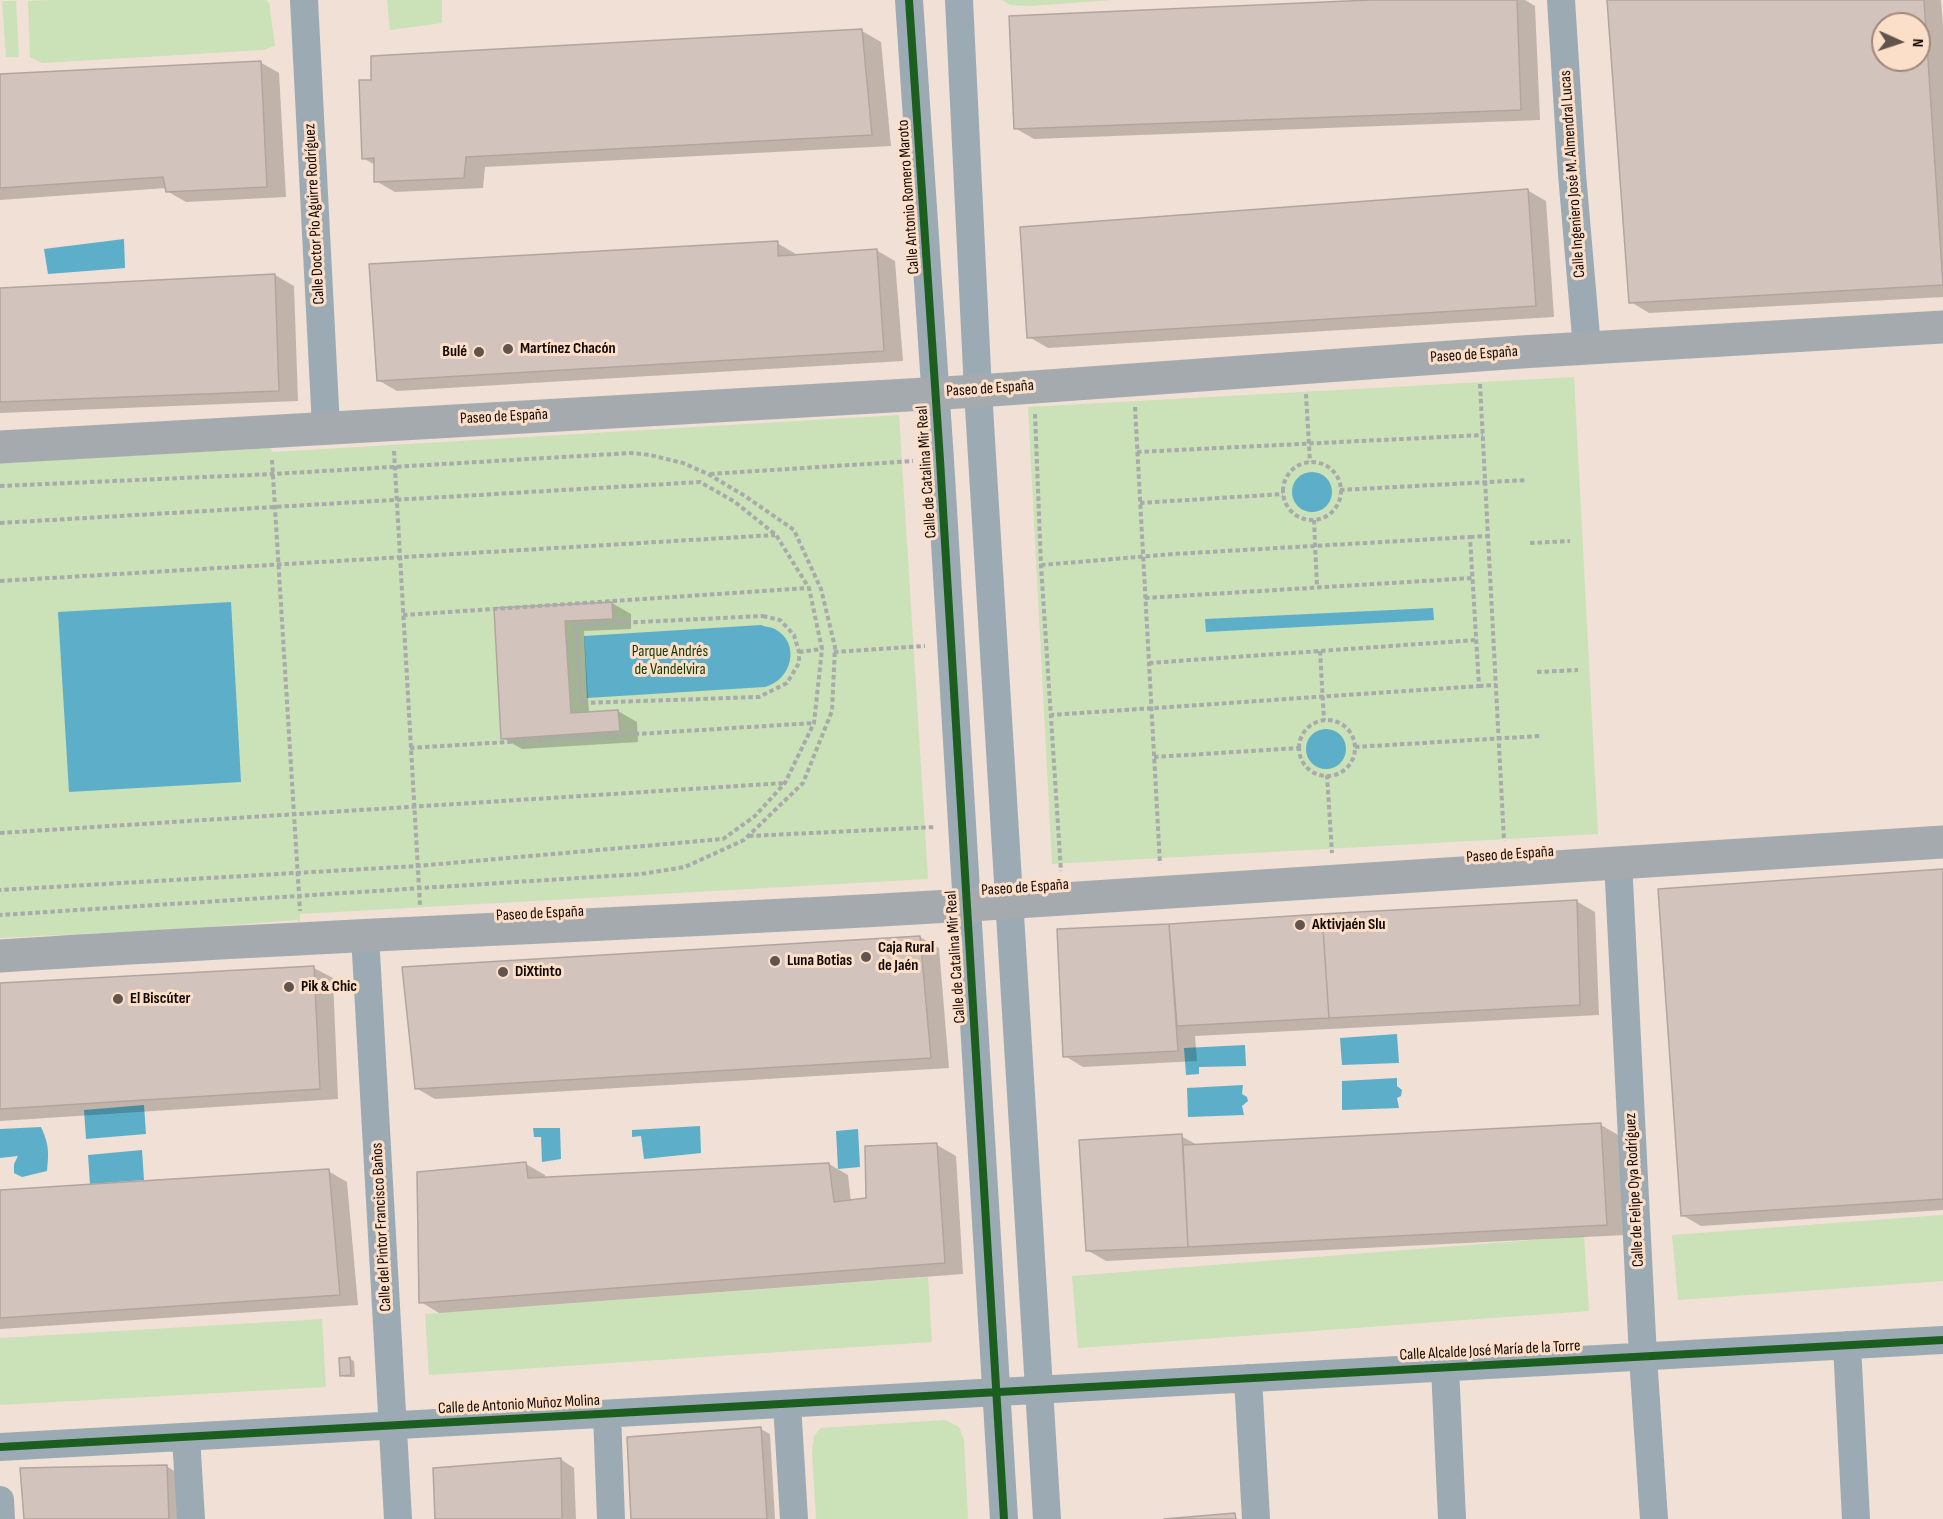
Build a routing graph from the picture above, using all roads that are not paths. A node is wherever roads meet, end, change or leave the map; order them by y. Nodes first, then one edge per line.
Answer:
1 (304, 0) edge
2 (909, 0) edge
3 (959, 0) edge
4 (1561, 0) edge
5 (1943, 327) edge
6 (1587, 348) junction
7 (978, 391) junction
8 (935, 393) junction
9 (326, 427) junction
10 (0, 447) edge
11 (1943, 842) edge
12 (1618, 861) junction
13 (1010, 902) junction
14 (966, 905) junction
15 (364, 935) junction
16 (0, 956) edge
17 (1943, 1340) edge
18 (1847, 1345) junction
19 (1643, 1357) junction
20 (1445, 1367) junction
21 (1248, 1378) junction
22 (1039, 1390) junction
23 (996, 1392) junction
24 (787, 1404) junction
25 (607, 1414) junction
26 (393, 1426) junction
27 (186, 1437) junction
28 (0, 1447) edge
29 (0, 1500) edge
30 (1, 1519) edge
31 (191, 1519) edge
32 (398, 1519) edge
33 (611, 1519) edge
34 (794, 1519) edge
35 (1004, 1519) edge
36 (1047, 1519) edge
37 (1256, 1519) edge
38 (1452, 1519) edge
39 (1654, 1519) edge
40 (1856, 1519) edge

1 - 9 street, Calle Doctor Pío Aguirre Rodríguez
2 - 8 street, Calle Antonio Romero Maroto
3 - 7 street
4 - 6 street, Calle Ingeniero José M. Almendral Lucas
5 - 6 main road, Paseo de España
6 - 7 main road, Paseo de España
7 - 8 main road, Paseo de España
7 - 13 street
8 - 9 main road, Paseo de España
8 - 14 street, Calle de Catalina Mir Real
9 - 10 main road, Paseo de España
11 - 12 main road, Paseo de España
12 - 13 main road, Paseo de España
12 - 19 street, Calle de Felipe Oya Rodríguez
13 - 14 main road, Paseo de España
13 - 22 street
14 - 15 main road, Paseo de España
14 - 23 street, Calle de Catalina Mir Real
15 - 16 main road, Paseo de España
15 - 26 street, Calle del Pintor Francisco Baños
17 - 18 street, Calle Alcalde José María de la Torre
18 - 19 street, Calle Alcalde José María de la Torre
18 - 40 street
19 - 20 street, Calle Alcalde José María de la Torre
19 - 39 street, Calle de Felipe Oya Rodríguez
20 - 21 street, Calle Alcalde José María de la Torre
20 - 38 street
21 - 22 street, Calle Alcalde José María de la Torre
21 - 37 street
22 - 23 street, Calle de Antonio Muñoz Molina
22 - 36 street
23 - 24 street, Calle de Antonio Muñoz Molina
23 - 35 street, Calle de Catalina Mir Real
24 - 25 street, Calle de Antonio Muñoz Molina
24 - 34 street
25 - 26 street, Calle de Antonio Muñoz Molina
25 - 33 street
26 - 27 street, Calle de Antonio Muñoz Molina
26 - 32 street, Calle del Pintor Francisco Baños
27 - 28 street, Calle de Antonio Muñoz Molina
27 - 31 street
29 - 30 street

